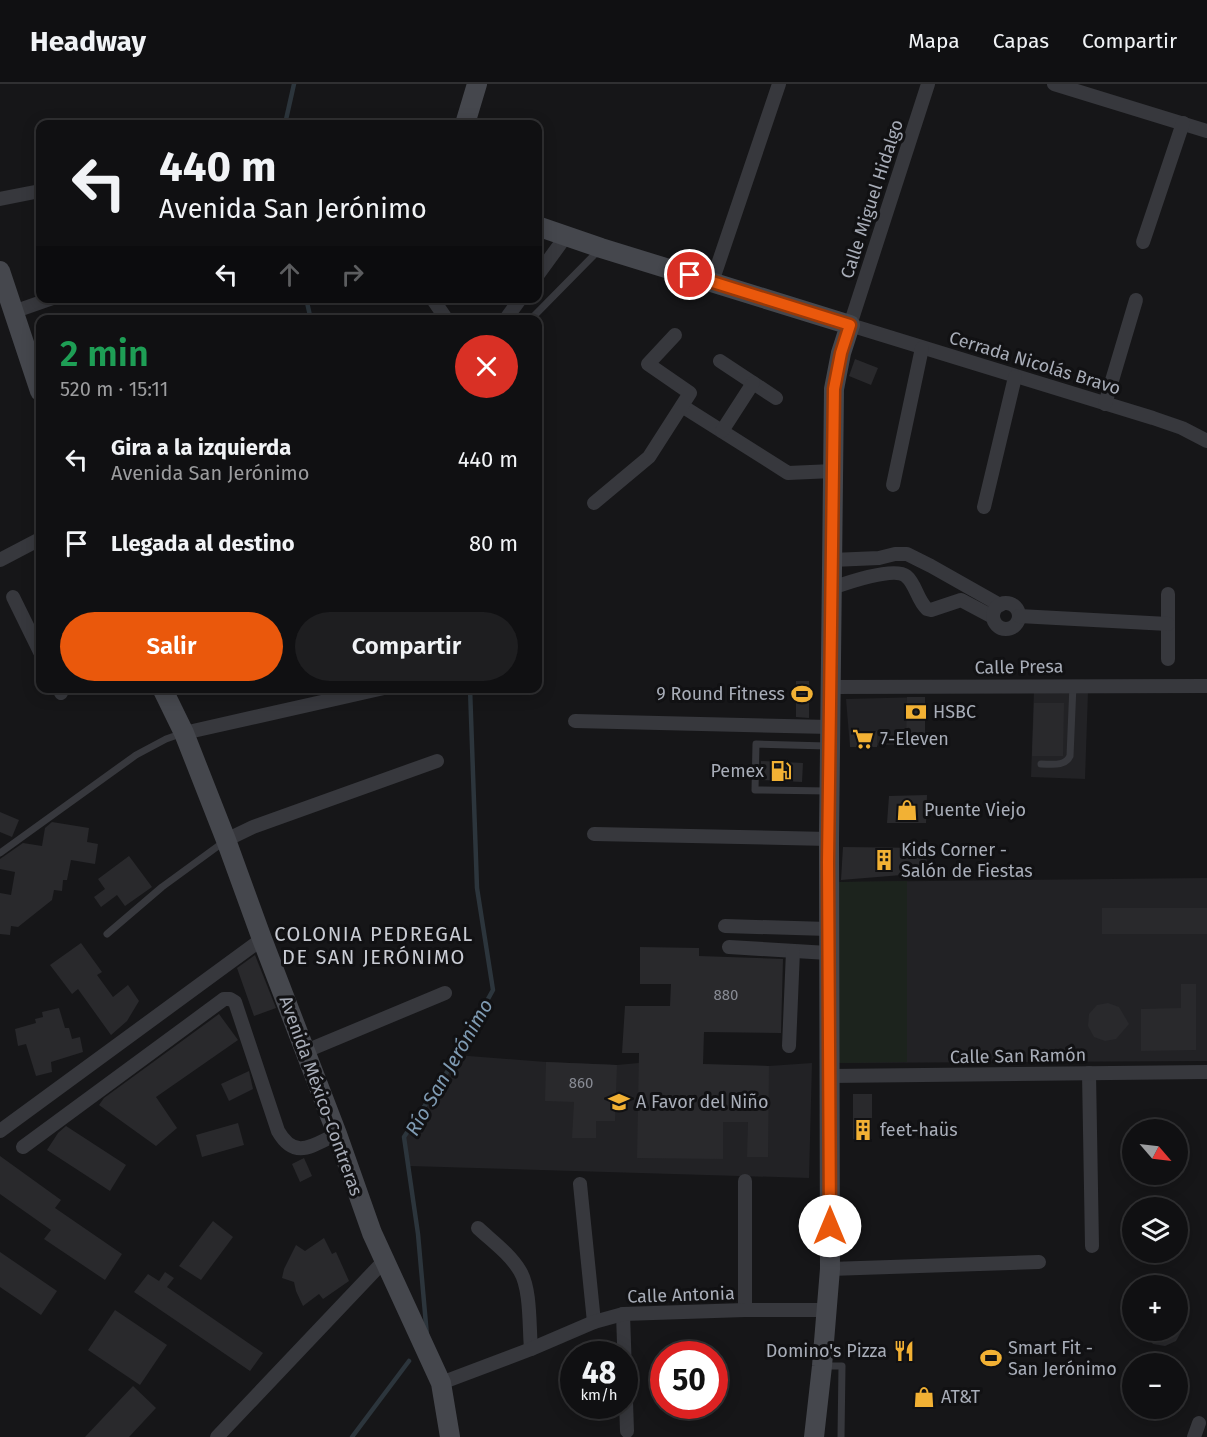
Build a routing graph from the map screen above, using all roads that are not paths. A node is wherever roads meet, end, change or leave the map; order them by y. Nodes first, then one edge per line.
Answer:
1 (477, 84) edge
2 (779, 84) edge
3 (928, 84) edge
4 (1054, 84) edge
5 (466, 120) edge
6 (1183, 123) junction
7 (1207, 131) edge
8 (36, 192) edge
9 (0, 199) edge
10 (542, 228) edge
11 (566, 236) junction
12 (1143, 242) dead end
13 (601, 248) junction
14 (542, 269) edge
15 (0, 271) edge
16 (712, 282) junction
17 (1136, 300) dead end
18 (38, 303) edge
19 (13, 312) junction
20 (535, 315) edge
21 (850, 325) junction
22 (675, 335) dead end
23 (922, 348) junction
24 (720, 361) dead end
25 (36, 374) edge
26 (1015, 377) junction
27 (753, 383) junction
28 (776, 398) dead end
29 (1105, 404) junction
30 (682, 406) junction
31 (722, 431) junction
32 (1207, 441) edge
33 (833, 471) junction
34 (893, 485) dead end
35 (594, 503) dead end
36 (984, 507) dead end
37 (36, 541) edge
38 (0, 560) edge
39 (832, 560) junction
40 (832, 588) junction
41 (1168, 594) dead end
42 (14, 597) dead end
43 (996, 611) junction
44 (1019, 616) junction
45 (1168, 624) junction
46 (36, 640) edge
47 (1168, 659) dead end
48 (1073, 685) junction
49 (1207, 686) edge
50 (831, 687) junction
51 (164, 693) edge
52 (362, 693) edge
53 (575, 722) dead end
54 (184, 733) junction
55 (830, 736) junction
56 (437, 761) dead end
57 (1041, 764) dead end
58 (829, 791) junction
59 (594, 834) dead end
60 (829, 839) junction
61 (226, 840) junction
62 (0, 853) edge
63 (725, 926) dead end
64 (828, 929) junction
65 (107, 934) dead end
66 (262, 939) junction
67 (729, 947) dead end
68 (794, 951) junction
69 (828, 952) junction
70 (445, 993) dead end
71 (789, 1046) dead end
72 (306, 1051) junction
73 (1207, 1072) edge
74 (1089, 1073) junction
75 (829, 1076) junction
76 (0, 1131) edge
77 (337, 1134) junction
78 (23, 1147) dead end
79 (745, 1181) dead end
80 (580, 1184) dead end
81 (478, 1228) dead end
82 (1092, 1246) dead end
83 (383, 1262) junction
84 (1040, 1262) dead end
85 (830, 1269) junction
86 (745, 1310) junction
87 (827, 1310) junction
88 (623, 1314) junction
89 (594, 1322) junction
90 (531, 1349) junction
91 (822, 1366) junction
92 (441, 1383) junction
93 (1199, 1423) dead end
94 (627, 1431) dead end
95 (217, 1437) edge
96 (450, 1437) edge
97 (814, 1437) edge
98 (841, 1437) edge
99 (1194, 1437) edge

1 - 5 main road
2 - 16 street
3 - 21 street, Calle Miguel Hidalgo
4 - 6 street
6 - 7 street
6 - 12 street
8 - 9 street
10 - 11 main road
11 - 13 main road
11 - 14 street
13 - 16 main road
13 - 20 lane
15 - 19 main road
16 - 21 main road
17 - 29 street
18 - 19 street
19 - 25 main road
21 - 23 street, Cerrada Nicolás Bravo
21 - 33 main road
22 - 30 street
23 - 26 street, Cerrada Nicolás Bravo
23 - 34 street
24 - 27 street
26 - 29 street, Cerrada Nicolás Bravo
26 - 36 street
27 - 28 street
27 - 31 street
29 - 32 street, Cerrada Nicolás Bravo
30 - 31 street
30 - 35 street
31 - 33 street
33 - 39 main road
37 - 38 street
39 - 40 main road
39 - 43 street
40 - 43 street
40 - 50 main road
41 - 45 street
42 - 46 street
43 - 44 street
43 - 44 street
44 - 45 street
45 - 47 street
48 - 49 street, Calle Presa
48 - 50 street, Calle Presa
48 - 57 lane
50 - 55 main road
51 - 54 main road, Avenida México-Contreras
52 - 54 street
53 - 55 street
54 - 61 main road, Avenida México-Contreras
54 - 62 lane
55 - 58 main road
55 - 58 lane
56 - 61 street
58 - 60 main road
59 - 60 street
60 - 64 main road
61 - 65 lane
61 - 66 main road, Avenida México-Contreras
63 - 64 street
64 - 69 main road
66 - 72 main road, Avenida México-Contreras
66 - 76 street
67 - 68 street
68 - 69 street
68 - 71 street
69 - 75 main road
70 - 72 street
72 - 77 main road, Avenida México-Contreras
73 - 74 street, Calle San Ramón
74 - 75 street, Calle San Ramón
74 - 82 street
75 - 85 main road
77 - 78 street
77 - 83 main road, Avenida México-Contreras
79 - 86 street
80 - 89 street
81 - 90 street
83 - 92 main road, Avenida México-Contreras
83 - 95 street
84 - 85 street
85 - 87 main road
86 - 87 street, Calle Antonia
86 - 88 street, Calle Antonia
87 - 91 main road
88 - 89 street, Calle Antonia
88 - 94 street
89 - 90 street, Calle Antonia
90 - 92 street, Calle Antonia
91 - 97 main road
91 - 98 lane
92 - 96 main road, Avenida México-Contreras
93 - 99 street

